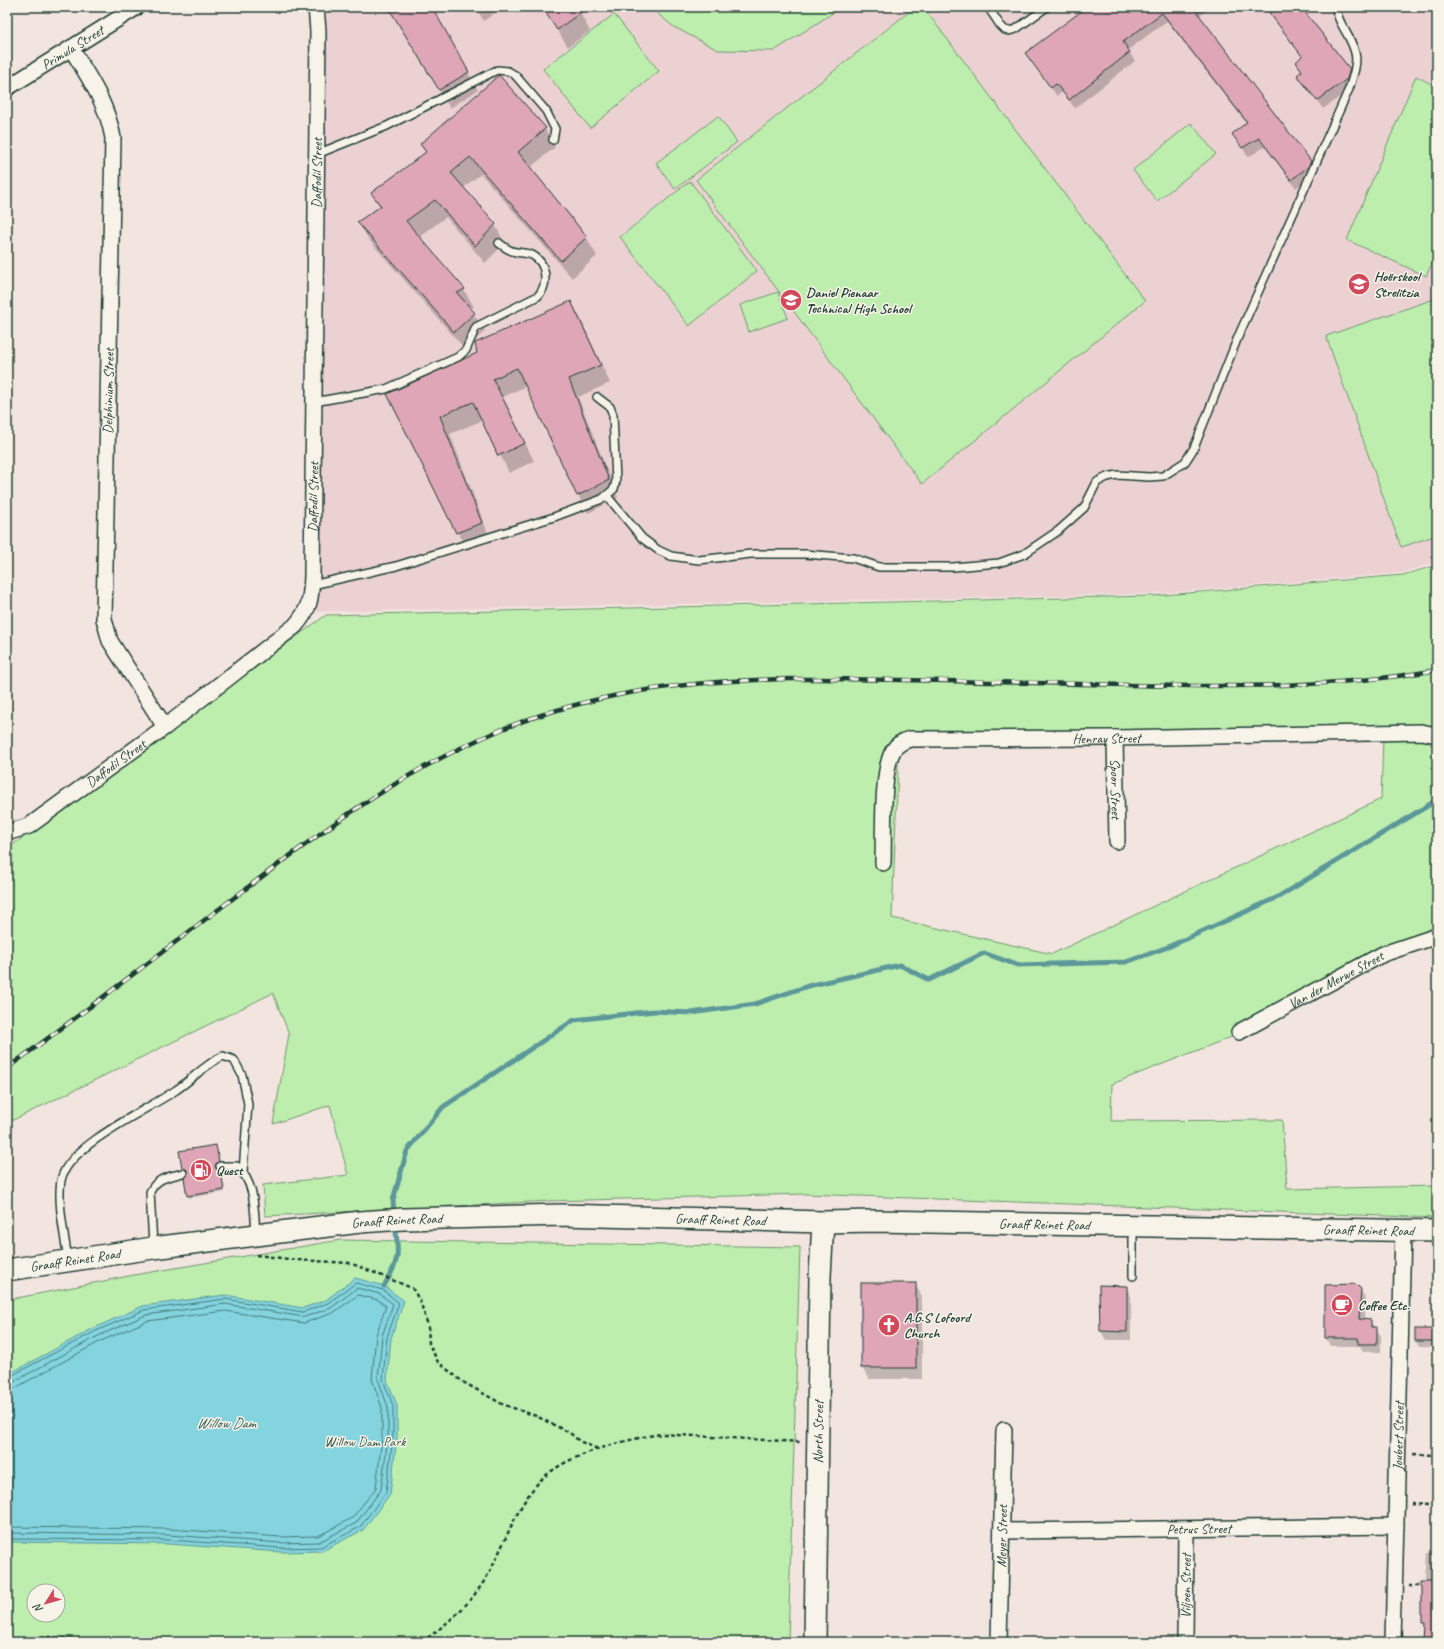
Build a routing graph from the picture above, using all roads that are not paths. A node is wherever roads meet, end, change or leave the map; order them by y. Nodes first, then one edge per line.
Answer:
1 (137, 7) edge
2 (316, 7) edge
3 (988, 7) edge
4 (1047, 7) edge
5 (1336, 7) edge
6 (71, 48) junction
7 (7, 88) edge
8 (553, 140) dead end
9 (317, 154) junction
10 (499, 243) dead end
11 (597, 397) dead end
12 (314, 402) junction
13 (607, 496) junction
14 (312, 585) junction
15 (165, 727) junction
16 (1437, 735) edge
17 (1115, 738) junction
18 (7, 831) edge
19 (1117, 841) dead end
20 (883, 863) dead end
21 (1437, 936) edge
22 (1238, 1032) dead end
23 (220, 1166) dead end
24 (243, 1172) junction
25 (183, 1174) dead end
26 (823, 1222) junction
27 (1133, 1225) junction
28 (1403, 1230) junction
29 (1437, 1231) edge
30 (253, 1244) junction
31 (153, 1248) junction
32 (68, 1261) junction
33 (7, 1270) edge
34 (1133, 1276) dead end
35 (1004, 1430) dead end
36 (1396, 1526) junction
37 (1186, 1530) junction
38 (1002, 1531) junction
39 (815, 1642) edge
40 (999, 1642) edge
41 (1185, 1642) edge
42 (1393, 1642) edge

1 - 6 street, Primula Street
2 - 9 street, Daffodil Street
3 - 4 lane
5 - 13 lane
6 - 7 street, Primula Street
6 - 15 street, Delphinium Street
8 - 9 lane
9 - 12 street, Daffodil Street
10 - 12 lane
11 - 13 lane
12 - 14 street, Daffodil Street
13 - 14 lane
14 - 15 street, Daffodil Street
15 - 18 street, Daffodil Street
16 - 17 street, Henray Street
17 - 19 street, Spoor Street
17 - 20 street, Henray Street
21 - 22 street, Van der Merwe Street
23 - 24 lane
24 - 30 lane
24 - 32 lane
25 - 31 lane
26 - 27 main road, Graaff Reinet Road
26 - 30 main road, Graaff Reinet Road
26 - 39 main road, North Street
27 - 28 main road, Graaff Reinet Road
27 - 34 lane
28 - 29 main road, Graaff Reinet Road
28 - 36 street, Joubert Street
30 - 31 main road, Graaff Reinet Road
31 - 32 main road, Graaff Reinet Road
32 - 33 main road, Graaff Reinet Road
35 - 38 street, Meyer Street
36 - 37 street, Petrus Street
36 - 42 street, Joubert Street
37 - 38 street, Petrus Street
37 - 41 street, Viljoen Street
38 - 40 street, Meyer Street

